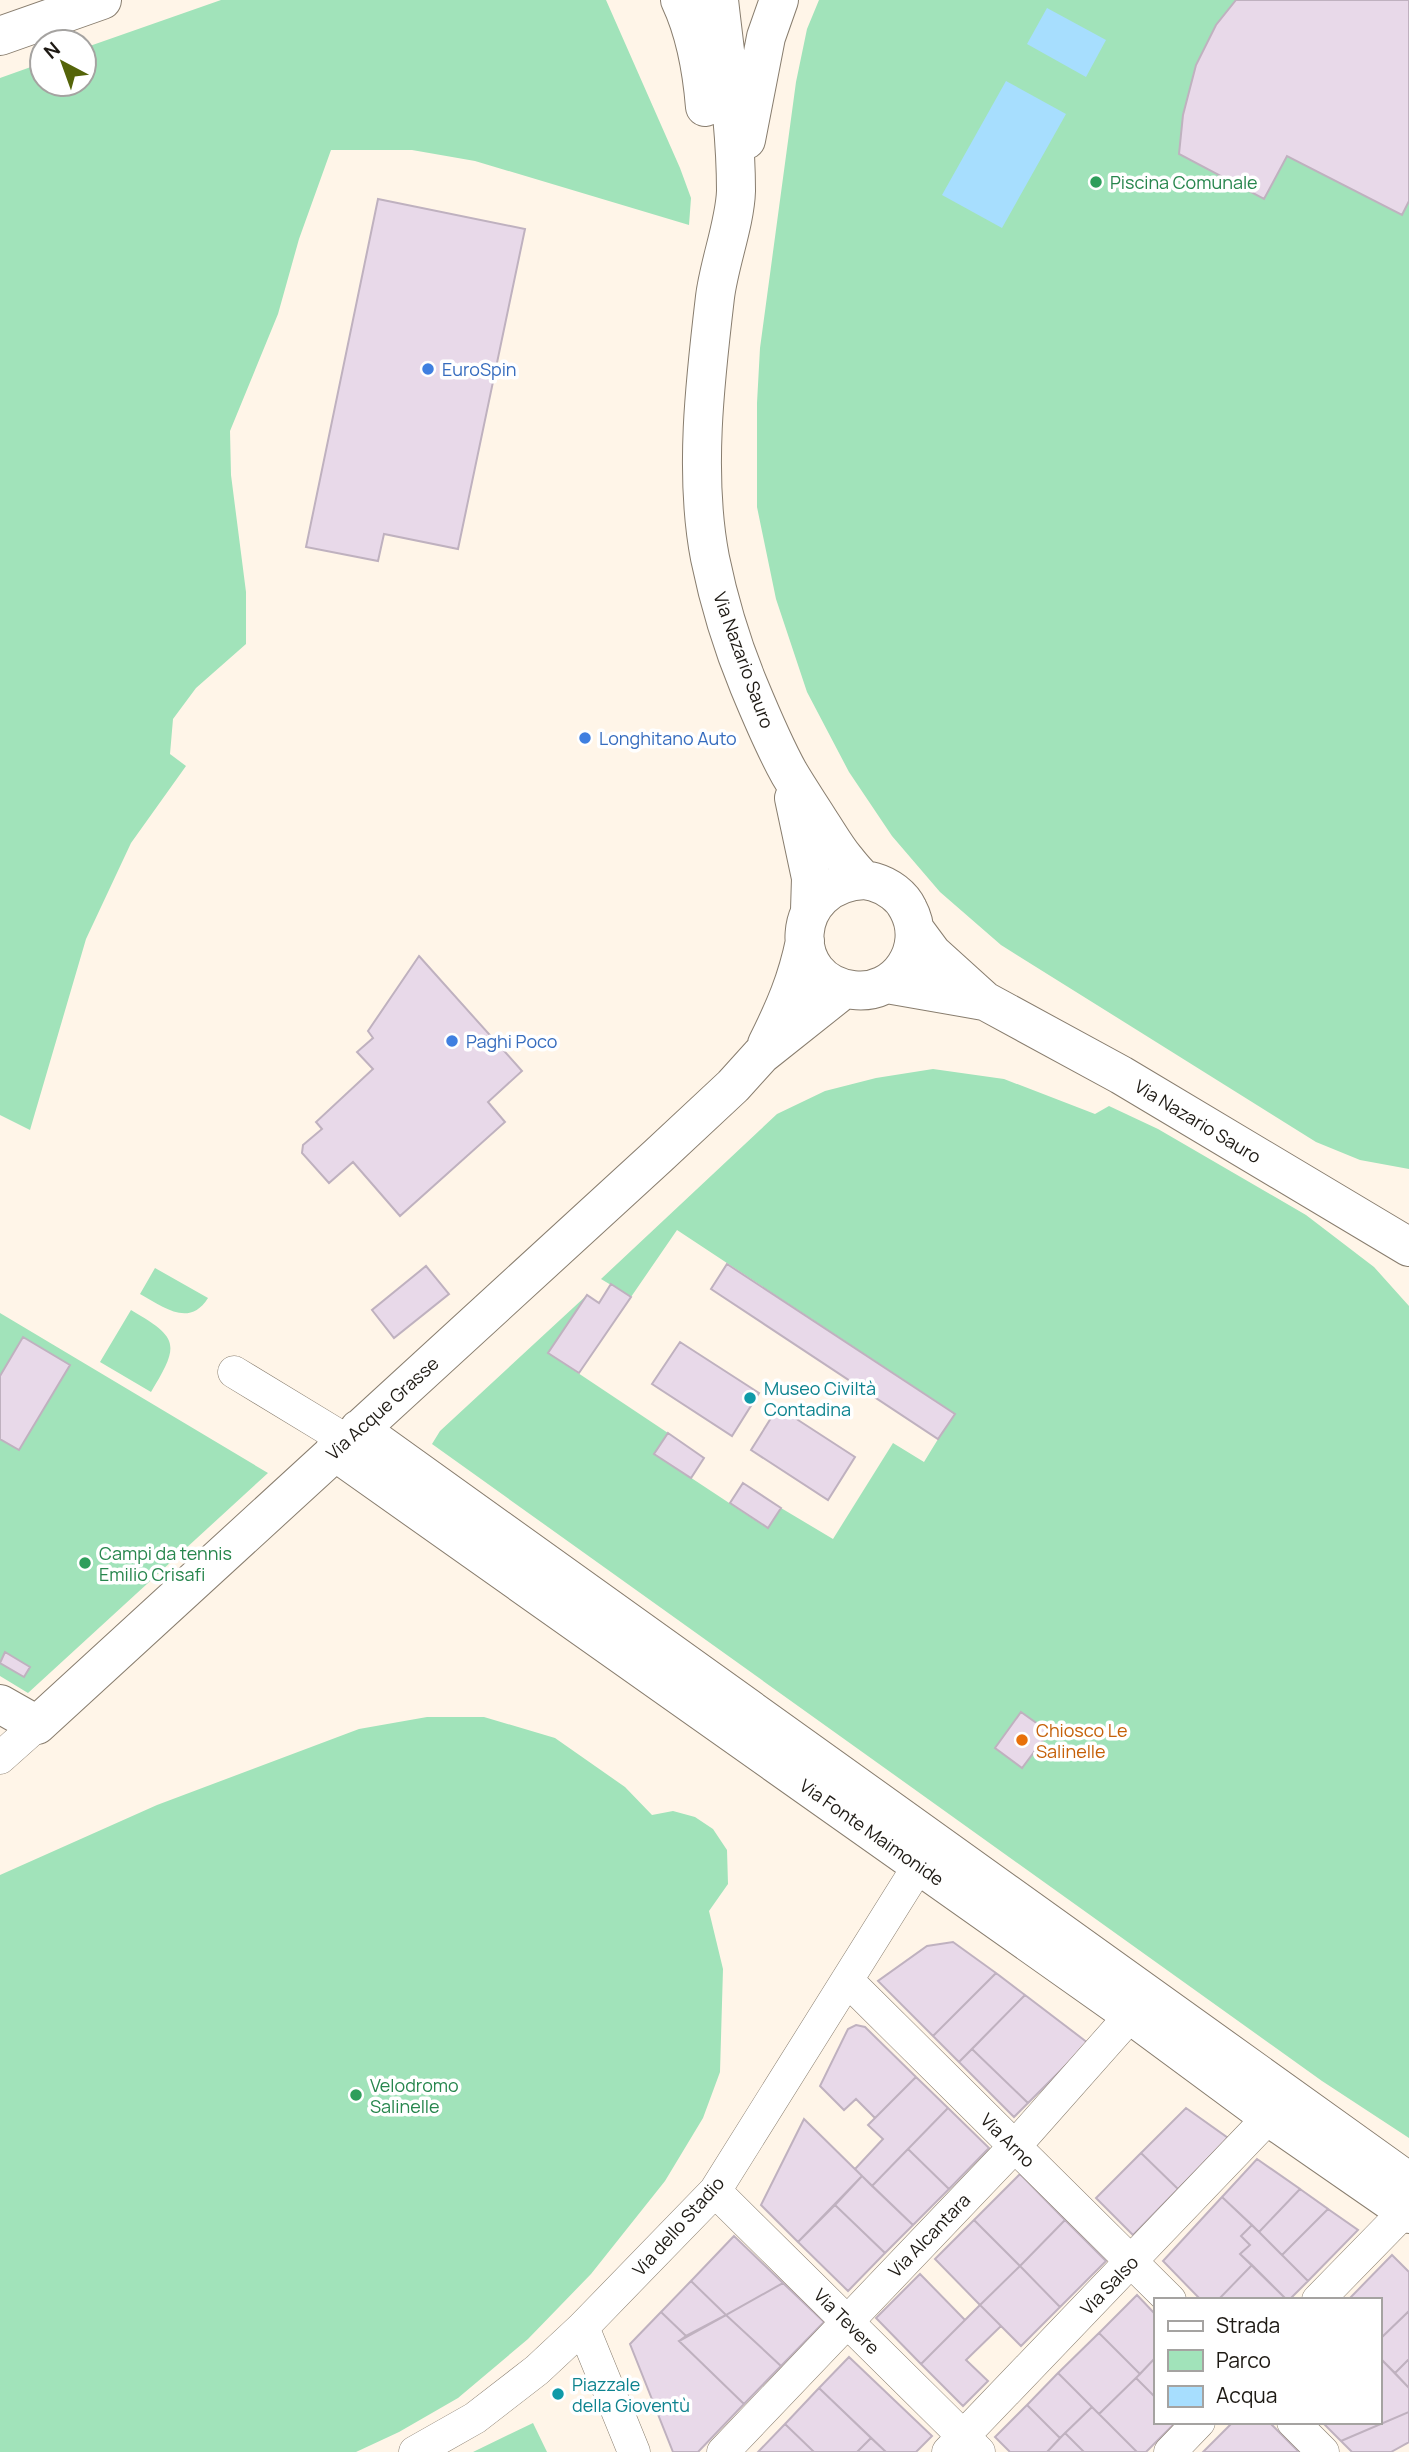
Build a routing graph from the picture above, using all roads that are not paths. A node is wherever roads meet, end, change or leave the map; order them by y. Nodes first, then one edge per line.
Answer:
1 (102, 0) edge
2 (680, 0) edge
3 (719, 0) edge
4 (779, 0) edge
5 (0, 36) edge
6 (736, 194) junction
7 (715, 295) junction
8 (788, 772) junction
9 (864, 880) junction
10 (807, 925) junction
11 (915, 930) junction
12 (887, 984) junction
13 (844, 989) junction
14 (985, 1001) junction
15 (761, 1055) junction
16 (1400, 1235) edge
17 (234, 1372) dead end
18 (346, 1440) junction
19 (0, 1704) edge
20 (37, 1725) junction
21 (0, 1758) edge
22 (927, 1854) junction
23 (847, 1980) junction
24 (1131, 2015) junction
25 (1269, 2117) junction
26 (1015, 2146) junction
27 (715, 2191) junction
28 (1408, 2202) edge
29 (1132, 2262) junction
30 (1168, 2298) edge
31 (1320, 2298) edge
32 (847, 2322) junction
33 (583, 2327) junction
34 (1197, 2424) edge
35 (1295, 2424) edge
36 (963, 2447) edge
37 (415, 2452) edge
38 (634, 2452) edge
39 (723, 2452) edge
40 (1170, 2452) edge
41 (1323, 2452) edge

1 - 5 street
2 - 7 street
3 - 6 street
4 - 6 street
6 - 7 street
7 - 8 street, Via Nazario Sauro
8 - 9 street
8 - 10 street
9 - 10 street
9 - 11 street
10 - 13 street
10 - 15 street
11 - 12 street
11 - 14 street
12 - 13 street
12 - 14 street
13 - 15 street
14 - 16 street, Via Nazario Sauro
15 - 18 street, Via Acque Grasse
17 - 18 street, Via Fonte Maimonide
18 - 20 street, Via Acque Grasse
18 - 22 street, Via Fonte Maimonide
19 - 20 street
20 - 21 street, Via Acque Grasse
22 - 23 street, Via dello Stadio
22 - 24 street, Via Fonte Maimonide
22 - 28 street, Via Fonte Maimonide
23 - 26 street, Via Arno
23 - 27 street, Via dello Stadio
24 - 25 street, Via Fonte Maimonide
24 - 26 street, Via Alcantara
25 - 28 street, Via Fonte Maimonide
25 - 29 street, Via Salso
26 - 29 street, Via Arno
26 - 32 street, Via Alcantara
27 - 32 street, Via Tevere
27 - 33 street, Via dello Stadio
28 - 31 street
29 - 30 street, Via Arno
29 - 36 street, Via Salso
32 - 36 street, Via Tevere
32 - 39 street, Via Alcantara
33 - 37 street, Via dello Stadio
33 - 38 street
34 - 40 street
35 - 41 street

